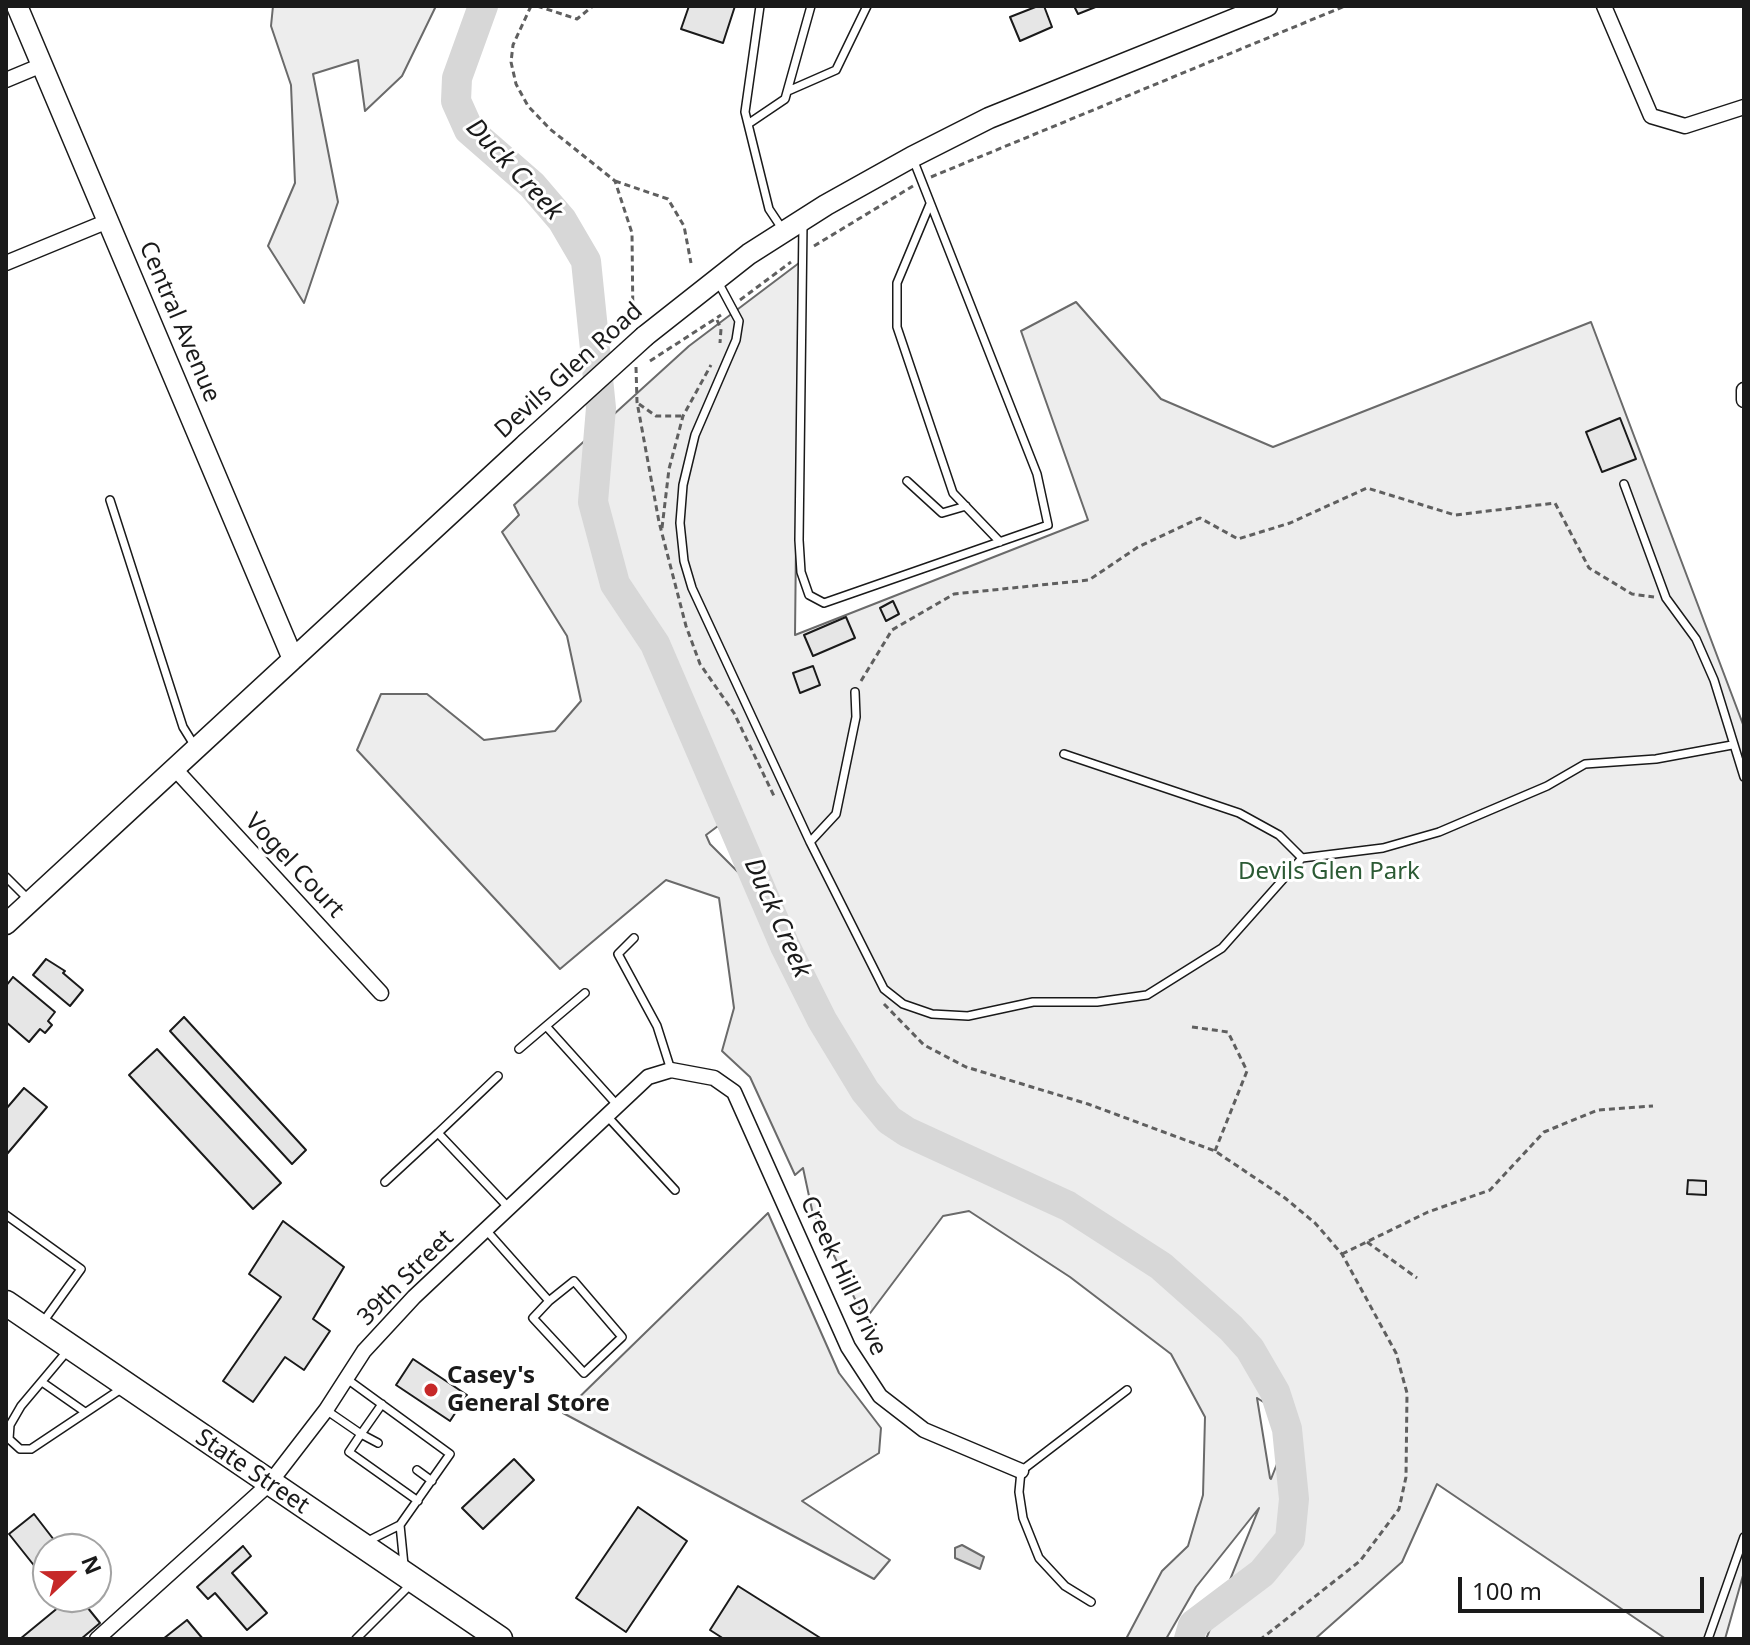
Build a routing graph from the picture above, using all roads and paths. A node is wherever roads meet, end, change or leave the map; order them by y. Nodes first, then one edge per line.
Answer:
1 (17, 6) edge
2 (531, 6) edge
3 (537, 6) edge
4 (593, 6) edge
5 (760, 6) edge
6 (811, 6) edge
7 (867, 6) edge
8 (1267, 6) edge
9 (1345, 6) edge
10 (1604, 6) edge
11 (42, 65) junction
12 (6, 80) edge
13 (788, 91) junction
14 (1744, 107) edge
15 (748, 124) junction
16 (912, 157) junction
17 (615, 181) junction
18 (921, 181) junction
19 (930, 204) junction
20 (803, 220) junction
21 (108, 221) junction
22 (784, 232) junction
23 (803, 254) junction
24 (6, 263) edge
25 (691, 263) dead end
26 (716, 277) junction
27 (731, 307) junction
28 (639, 334) junction
29 (635, 360) dead end
30 (650, 361) dead end
31 (1744, 390) edge
32 (1744, 400) edge
33 (637, 402) junction
34 (683, 416) dead end
35 (907, 481) dead end
36 (1624, 484) dead end
37 (110, 500) dead end
38 (966, 506) junction
39 (1000, 542) junction
40 (1666, 598) junction
41 (293, 659) junction
42 (855, 692) joint
43 (1732, 745) junction
44 (197, 750) junction
45 (1064, 754) dead end
46 (175, 769) junction
47 (1744, 777) edge
48 (778, 804) dead end
49 (810, 842) junction
50 (1302, 858) junction
51 (6, 877) edge
52 (30, 901) junction
53 (6, 924) edge
54 (634, 938) dead end
55 (381, 993) dead end
56 (585, 993) dead end
57 (880, 998) dead end
58 (546, 1026) junction
59 (1192, 1027) dead end
60 (519, 1049) dead end
61 (671, 1070) junction
62 (498, 1076) dead end
63 (1653, 1106) dead end
64 (612, 1111) junction
65 (438, 1133) junction
66 (1215, 1151) junction
67 (385, 1182) dead end
68 (675, 1190) dead end
69 (508, 1207) junction
70 (6, 1215) edge
71 (486, 1230) junction
72 (1367, 1242) junction
73 (1342, 1254) junction
74 (1417, 1278) dead end
75 (549, 1301) junction
76 (6, 1303) edge
77 (39, 1327) junction
78 (70, 1348) junction
79 (347, 1378) junction
80 (42, 1382) junction
81 (126, 1386) junction
82 (1127, 1390) dead end
83 (382, 1404) junction
84 (326, 1410) junction
85 (85, 1412) junction
86 (361, 1434) junction
87 (378, 1443) dead end
88 (417, 1470) dead end
89 (1021, 1471) junction
90 (432, 1481) junction
91 (269, 1484) junction
92 (418, 1501) junction
93 (400, 1525) junction
94 (1744, 1537) edge
95 (359, 1545) junction
96 (409, 1579) junction
97 (1091, 1602) dead end
98 (97, 1639) edge
99 (356, 1639) edge
100 (500, 1639) edge
101 (1261, 1639) edge
102 (1708, 1639) edge

1 - 11 main road, Central Avenue
2 - 17 path
3 - 4 path
5 - 15 lane
6 - 13 lane
7 - 13 lane
8 - 16 main road, Devils Glen Road
9 - 18 path
10 - 14 street
11 - 12 street
11 - 21 main road, Central Avenue
13 - 15 lane
15 - 22 lane
16 - 18 lane
16 - 20 main road, Devils Glen Road
17 - 25 path
17 - 28 path
18 - 19 lane
18 - 23 path
19 - 38 lane
19 - 39 lane
20 - 22 main road, Devils Glen Road
20 - 23 lane
21 - 24 street
21 - 41 main road, Central Avenue
22 - 26 main road, Devils Glen Road
23 - 27 path
23 - 39 lane
26 - 27 lane
26 - 28 main road, Devils Glen Road
27 - 30 path
27 - 49 lane
28 - 41 main road, Devils Glen Road, bridge
29 - 33 path
31 - 32 street
33 - 34 path
33 - 48 path
35 - 38 lane
36 - 40 lane
37 - 44 lane
38 - 39 lane
40 - 42 path
40 - 43 lane
41 - 44 main road, Devils Glen Road
42 - 49 lane
43 - 47 lane
43 - 50 lane
44 - 46 main road, Devils Glen Road
45 - 50 lane
46 - 52 main road, Devils Glen Road
46 - 55 street, Vogel Court
49 - 50 lane
51 - 52 lane
52 - 53 main road, Devils Glen Road
54 - 61 lane
56 - 58 lane
57 - 66 path
58 - 60 lane
58 - 64 lane
59 - 66 path
61 - 64 street, 39th Street
61 - 89 street, Creek Hill Drive
62 - 65 lane
63 - 72 path
64 - 68 lane
64 - 69 street, 39th Street
65 - 67 lane
65 - 69 lane
66 - 73 path
69 - 71 street, 39th Street
70 - 77 lane
71 - 75 lane
71 - 79 street, 39th Street
72 - 73 path
72 - 74 path
73 - 101 path
75 - 75 lane
76 - 77 main road, State Street
77 - 78 main road, State Street
78 - 80 lane
78 - 81 main road, State Street
79 - 83 lane
79 - 84 street, 39th Street
80 - 85 lane
80 - 85 lane
81 - 85 lane
81 - 91 main road, State Street
82 - 89 lane
83 - 86 lane
83 - 90 lane
84 - 86 lane
84 - 91 street, 39th Street
86 - 87 lane
86 - 92 lane
88 - 90 lane
89 - 97 lane
90 - 92 lane
91 - 95 main road, State Street
91 - 98 street, 39th Street
92 - 93 lane
93 - 95 lane
93 - 96 lane
94 - 102 lane
95 - 96 main road, State Street
96 - 99 lane
96 - 100 main road, State Street

